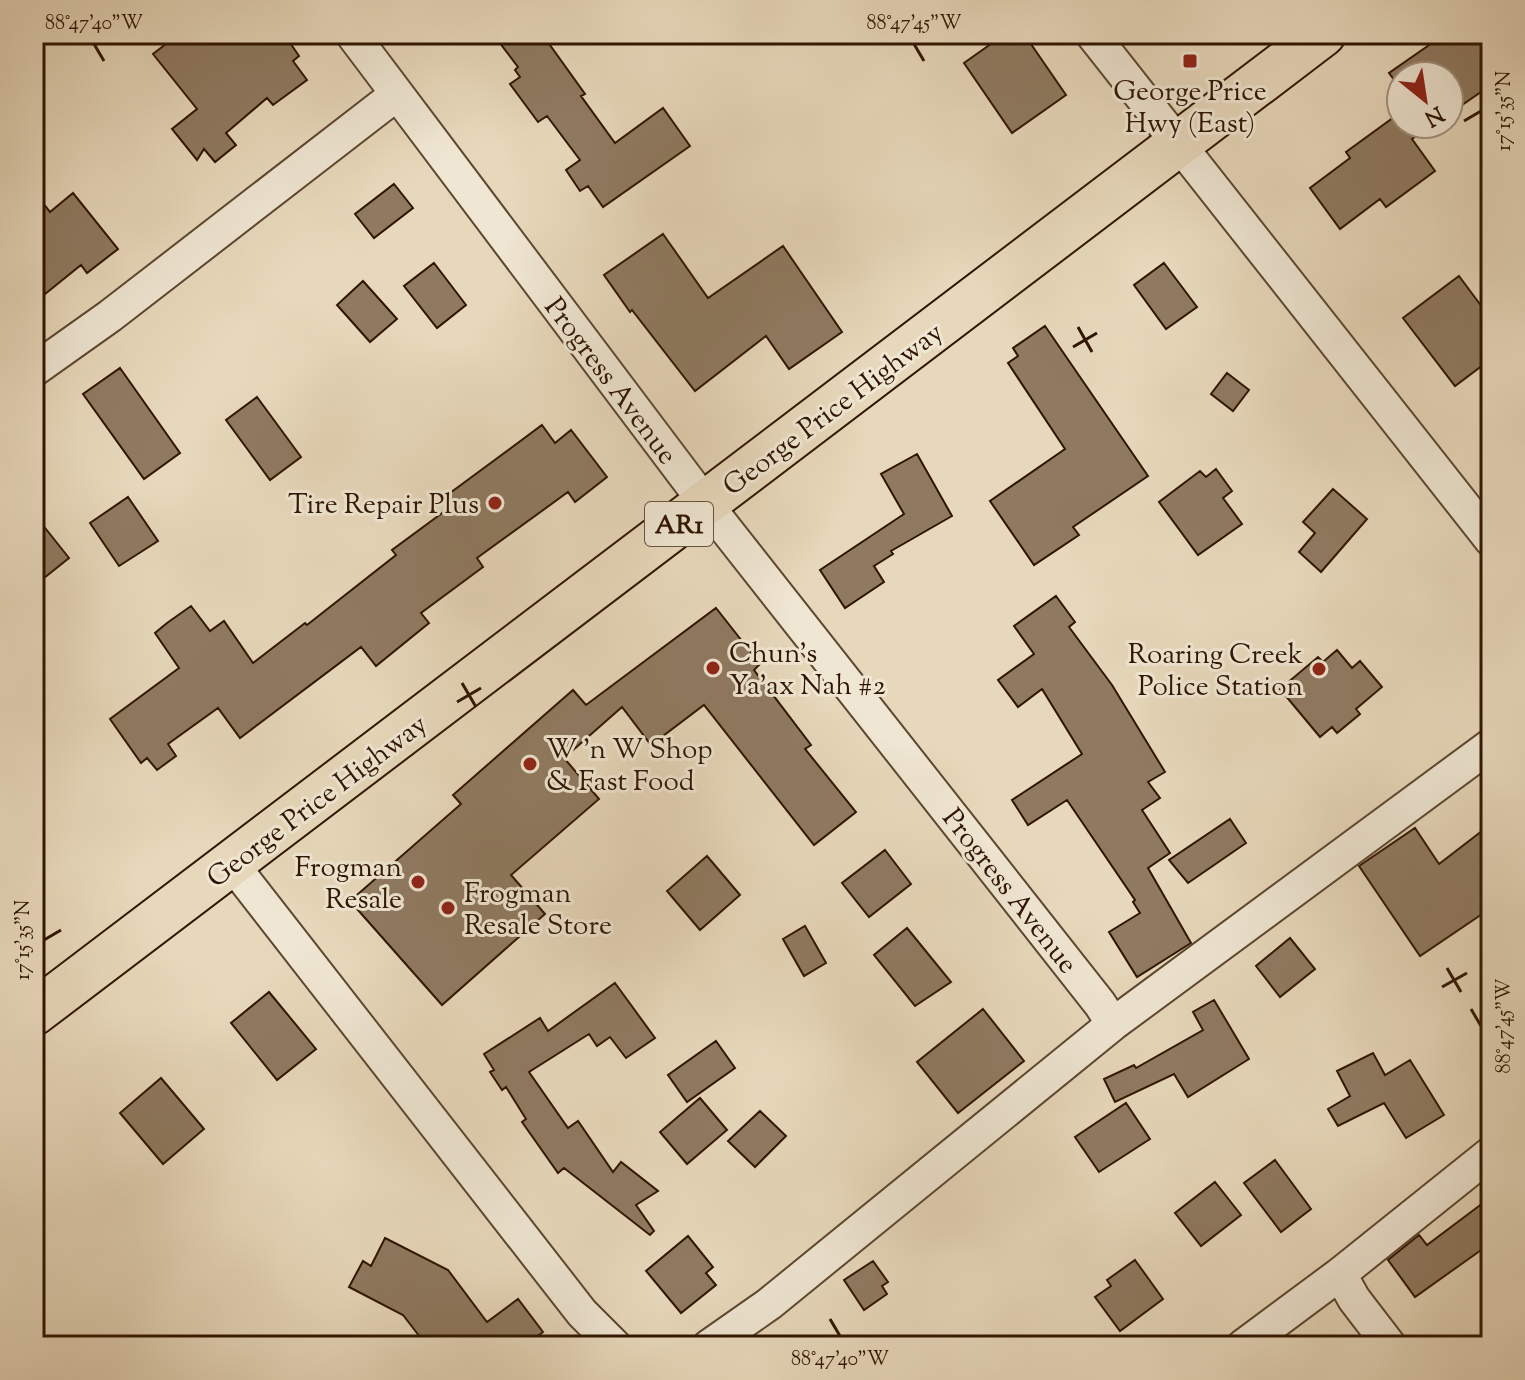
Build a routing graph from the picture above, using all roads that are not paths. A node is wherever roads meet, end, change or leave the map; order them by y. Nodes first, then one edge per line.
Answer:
1 (352, 34) edge
2 (1092, 34) edge
3 (1323, 34) edge
4 (397, 94) junction
5 (1177, 143) junction
6 (34, 370) edge
7 (706, 504) junction
8 (1491, 540) edge
9 (1491, 745) edge
10 (232, 864) junction
11 (34, 1013) edge
12 (1113, 1024) junction
13 (1491, 1153) edge
14 (1340, 1274) junction
15 (615, 1346) edge
16 (709, 1346) edge
17 (1243, 1346) edge
18 (1390, 1346) edge

1 - 4 street, Progress Avenue
2 - 5 street
3 - 5 highway, George Price Highway / AR1
4 - 6 street
4 - 7 street, Progress Avenue
5 - 7 highway, George Price Highway / AR1
5 - 8 street
7 - 10 highway, George Price Highway / AR1
7 - 12 street, Progress Avenue
9 - 12 street
10 - 11 highway, George Price Highway / AR1
10 - 15 street
12 - 16 street
13 - 14 street
14 - 17 street
14 - 18 street

